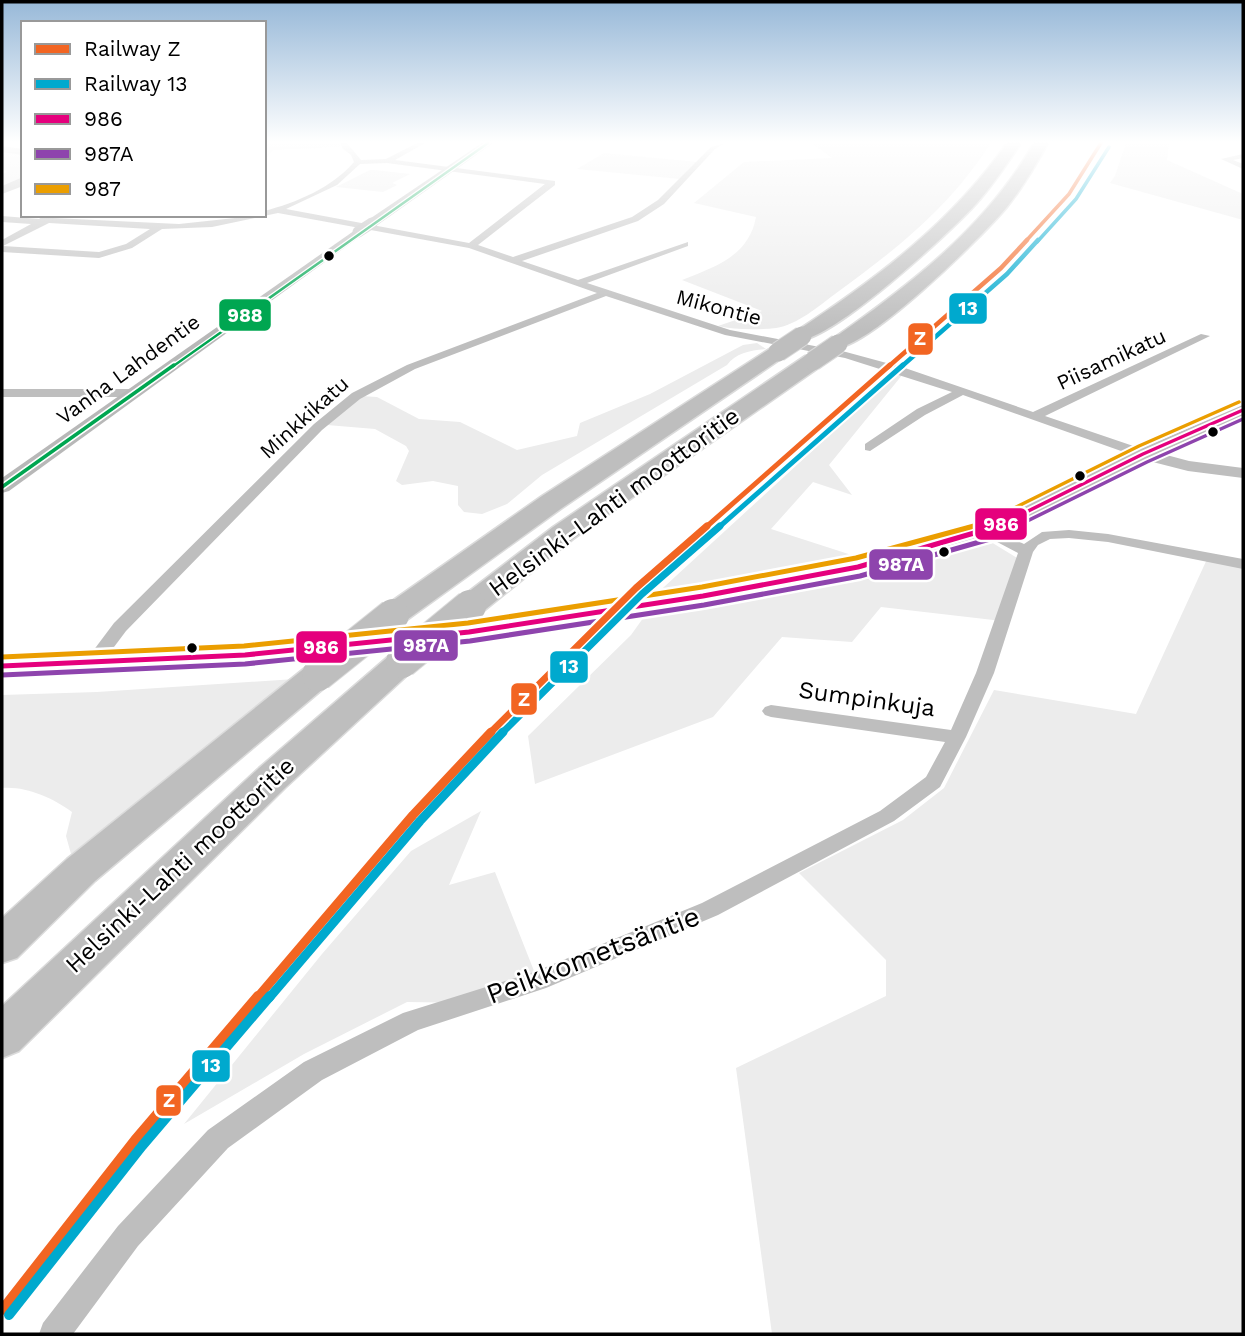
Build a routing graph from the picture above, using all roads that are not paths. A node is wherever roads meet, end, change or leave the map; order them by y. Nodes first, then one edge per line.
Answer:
1 (291, 205) edge
2 (397, 205) edge
3 (523, 205) edge
4 (656, 205) edge
5 (963, 205) edge
6 (998, 205) edge
7 (281, 211) junction
8 (266, 214) edge
9 (142, 217) edge
10 (252, 217) edge
11 (2, 219) edge
12 (48, 219) edge
13 (138, 226) junction
14 (158, 228) junction
15 (685, 244) dead end
16 (471, 246) junction
17 (2, 247) edge
18 (514, 260) junction
19 (579, 283) junction
20 (606, 293) junction
21 (1205, 336) dead end
22 (961, 391) junction
23 (2, 393) edge
24 (134, 393) junction
25 (1243, 410) edge
26 (1034, 416) junction
27 (870, 447) dead end
28 (1143, 454) junction
29 (1243, 473) edge
30 (2, 486) edge
31 (987, 531) junction
32 (1026, 551) junction
33 (1243, 564) edge
34 (626, 608) tunnel mouth
35 (573, 617) tunnel mouth
36 (470, 619) junction
37 (399, 639) junction
38 (327, 661) junction
39 (93, 663) junction
40 (2, 666) edge
41 (771, 711) dead end
42 (957, 737) junction
43 (2, 945) edge
44 (2, 1036) edge
45 (54, 1334) edge

1 - 7 street
2 - 24 main road, Vanha Lahdentie, bridge
3 - 16 street
4 - 18 street
5 - 37 highway, Helsinki-Lahti moottoritie, bridge
6 - 36 highway, Helsinki-Lahti moottoritie, bridge
7 - 8 street
7 - 16 street, Mikontie
9 - 13 street
10 - 14 street
11 - 12 street
12 - 13 street
12 - 17 street
13 - 14 street
14 - 17 street
15 - 19 street
16 - 18 street, Mikontie
18 - 19 street, Mikontie
19 - 20 street, Mikontie
20 - 22 street, Mikontie
20 - 39 street, Minkkikatu
21 - 26 street, Piisamikatu
22 - 26 street, Mikontie
22 - 27 street
23 - 24 street
24 - 30 main road, Vanha Lahdentie
25 - 28 street
26 - 28 street, Mikontie
28 - 29 street
28 - 31 street
31 - 32 street
31 - 34 street
32 - 33 street
32 - 42 street, Peikkometsäntie
35 - 36 street
36 - 37 highway, Helsinki-Lahti moottoritie, bridge
37 - 38 highway, Helsinki-Lahti moottoritie, bridge
37 - 44 highway, Helsinki-Lahti moottoritie
38 - 39 street
38 - 43 highway, Helsinki-Lahti moottoritie
39 - 40 street
41 - 42 street, Sumpinkuja
42 - 45 street, Peikkometsäntie

